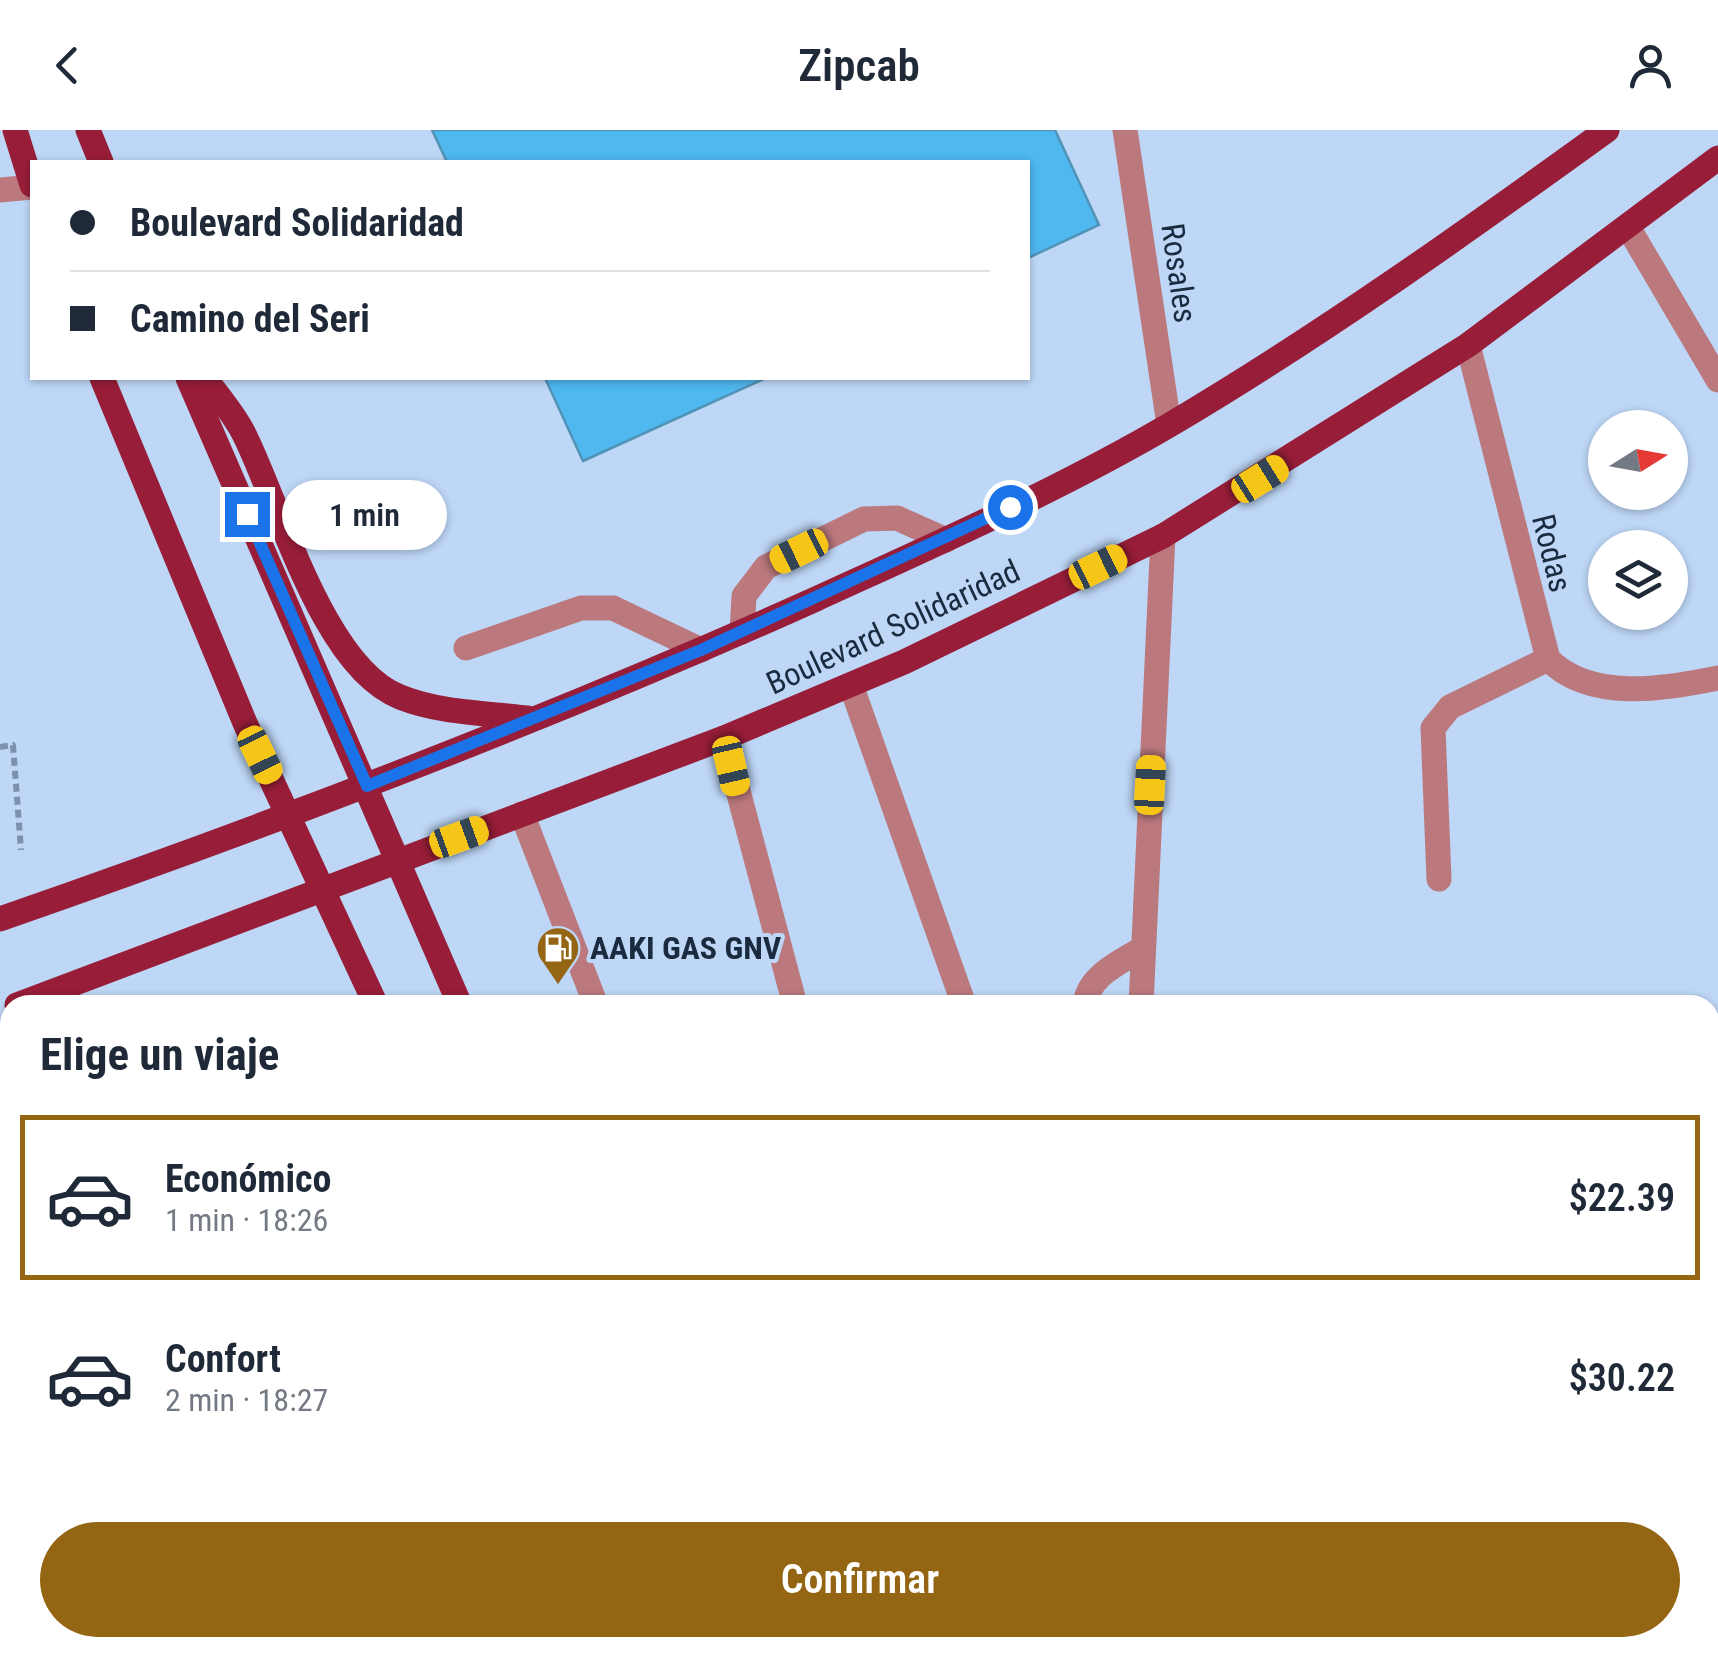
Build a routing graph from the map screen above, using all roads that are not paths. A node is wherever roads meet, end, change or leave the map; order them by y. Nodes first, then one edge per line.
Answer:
1 (15, 130) edge
2 (88, 130) edge
3 (1125, 130) edge
4 (1608, 130) edge
5 (1718, 158) edge
6 (100, 160) edge
7 (30, 179) edge
8 (30, 186) edge
9 (0, 190) edge
10 (1628, 227) junction
11 (1468, 345) junction
12 (103, 380) edge
13 (189, 380) edge
14 (206, 380) edge
15 (1718, 380) edge
16 (1169, 425) junction
17 (1163, 536) junction
18 (946, 540) junction
19 (742, 632) junction
20 (466, 648) dead end
21 (701, 650) junction
22 (1548, 660) junction
23 (1718, 678) edge
24 (851, 685) junction
25 (532, 718) junction
26 (724, 738) junction
27 (367, 786) junction
28 (522, 814) junction
29 (291, 818) junction
30 (396, 860) junction
31 (1439, 879) dead end
32 (322, 887) junction
33 (0, 919) edge
34 (1143, 948) junction
35 (50, 995) edge
36 (371, 995) edge
37 (456, 995) edge
38 (592, 995) edge
39 (791, 995) edge
40 (960, 995) edge
41 (1086, 995) edge
42 (1141, 995) edge

1 - 7 main road
2 - 6 main road
3 - 16 street, Rosales
4 - 16 main road, Boulevard Solidaridad
5 - 10 main road, Boulevard Solidaridad
8 - 9 street
10 - 11 main road, Boulevard Solidaridad
10 - 15 street
11 - 17 main road, Boulevard Solidaridad
11 - 22 street, Rodas
12 - 29 main road
13 - 27 main road
14 - 25 main road
16 - 18 main road, Boulevard Solidaridad
17 - 24 main road, Boulevard Solidaridad
17 - 34 street
18 - 19 main road, Boulevard Solidaridad
18 - 19 street
19 - 21 main road, Boulevard Solidaridad
20 - 21 street
21 - 25 main road, Boulevard Solidaridad
22 - 23 street
22 - 31 street
24 - 26 main road, Boulevard Solidaridad
24 - 40 street
25 - 27 main road, Boulevard Solidaridad
26 - 28 main road, Boulevard Solidaridad
26 - 39 street
27 - 29 main road, Boulevard Solidaridad
27 - 30 main road
28 - 30 main road, Boulevard Solidaridad
28 - 38 street
29 - 32 main road
29 - 33 main road, Boulevard Solidaridad
30 - 32 main road, Boulevard Solidaridad
30 - 37 main road
32 - 35 main road, Boulevard Solidaridad
32 - 36 main road
34 - 41 street
34 - 42 street

